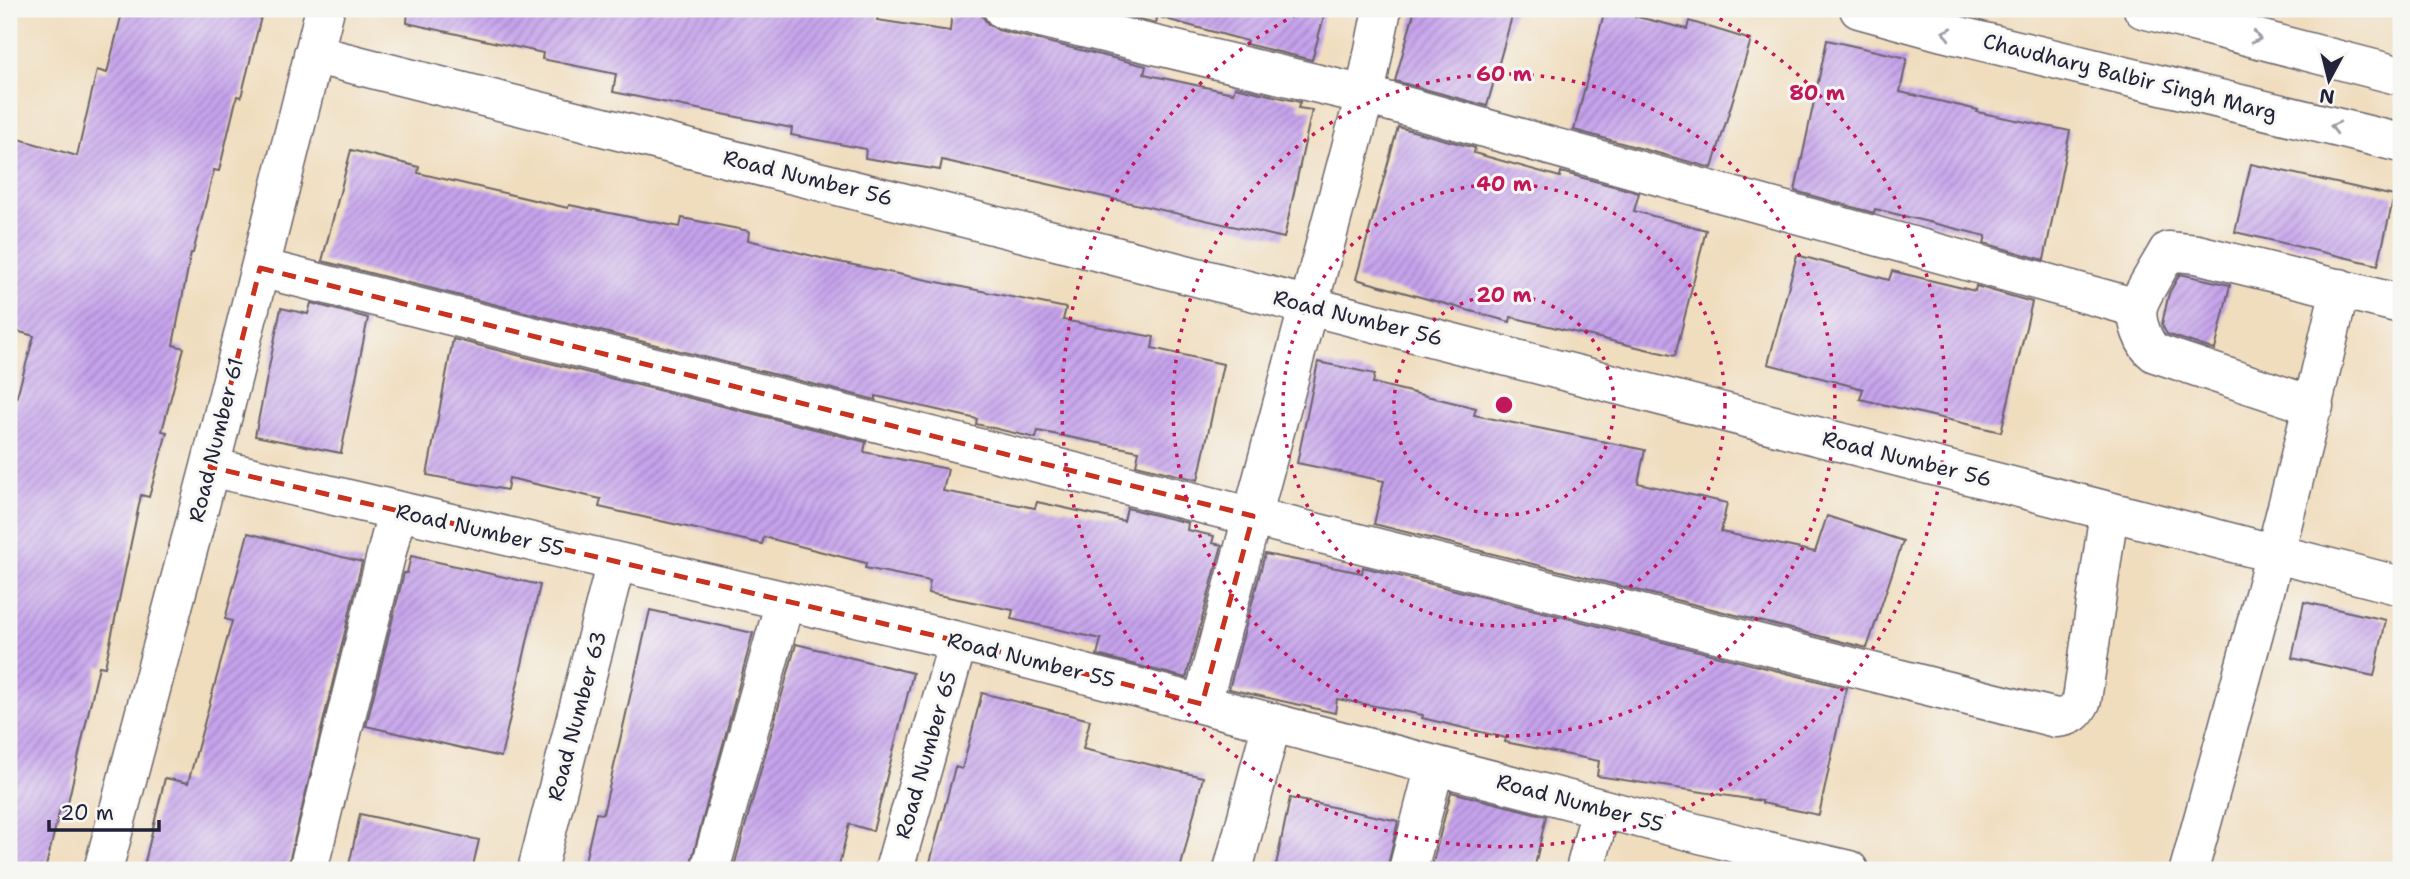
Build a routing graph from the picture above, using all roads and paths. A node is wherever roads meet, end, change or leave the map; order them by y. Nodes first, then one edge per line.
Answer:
1 (325, 9) edge
2 (1003, 9) edge
3 (1382, 9) edge
4 (1860, 9) edge
5 (2143, 9) edge
6 (313, 54) junction
7 (2401, 76) edge
8 (1365, 95) junction
9 (2401, 143) edge
10 (260, 268) junction
11 (2340, 288) junction
12 (2401, 304) edge
13 (1310, 306) junction
14 (2137, 308) junction
15 (2314, 406) junction
16 (210, 467) junction
17 (2109, 510) junction
18 (397, 511) junction
19 (1253, 516) junction
20 (2276, 553) junction
21 (616, 562) junction
22 (2401, 586) edge
23 (785, 601) junction
24 (958, 641) junction
25 (1202, 704) junction
26 (1272, 722) junction
27 (1435, 765) junction
28 (1601, 808) junction
29 (1751, 859) edge
30 (103, 870) edge
31 (307, 870) edge
32 (537, 870) edge
33 (710, 870) edge
34 (894, 870) edge
35 (1233, 870) edge
36 (1408, 870) edge
37 (1585, 870) edge
38 (1849, 870) edge
39 (2189, 870) edge

1 - 6 street, Road Number 61
2 - 8 street
3 - 8 street
9 -> 4 street, Chaudhary Balbir Singh Marg
5 -> 7 street
6 - 10 street, Road Number 61
6 - 13 street, Road Number 56
8 - 13 street
8 - 14 street
10 - 16 street, Road Number 61
10 - 19 street
11 - 12 street
11 - 14 street
11 - 15 street
13 - 17 street, Road Number 56
13 - 19 street
14 - 15 street
15 - 20 street
16 - 18 street, Road Number 55
16 - 30 street, Road Number 61
17 - 19 street
17 - 20 street, Road Number 56
18 - 21 street, Road Number 55
18 - 31 street
19 - 25 street
20 - 22 street, Road Number 56
20 - 39 street
21 - 23 street, Road Number 55
21 - 32 street, Road Number 63
23 - 24 street, Road Number 55
23 - 33 street
24 - 25 street, Road Number 55
24 - 34 street, Road Number 65
25 - 26 street, Road Number 55
26 - 27 street, Road Number 55
26 - 35 street
27 - 28 street, Road Number 55
27 - 36 street
28 - 29 street, Road Number 55
28 - 37 street
29 - 38 street, Road Number 55

